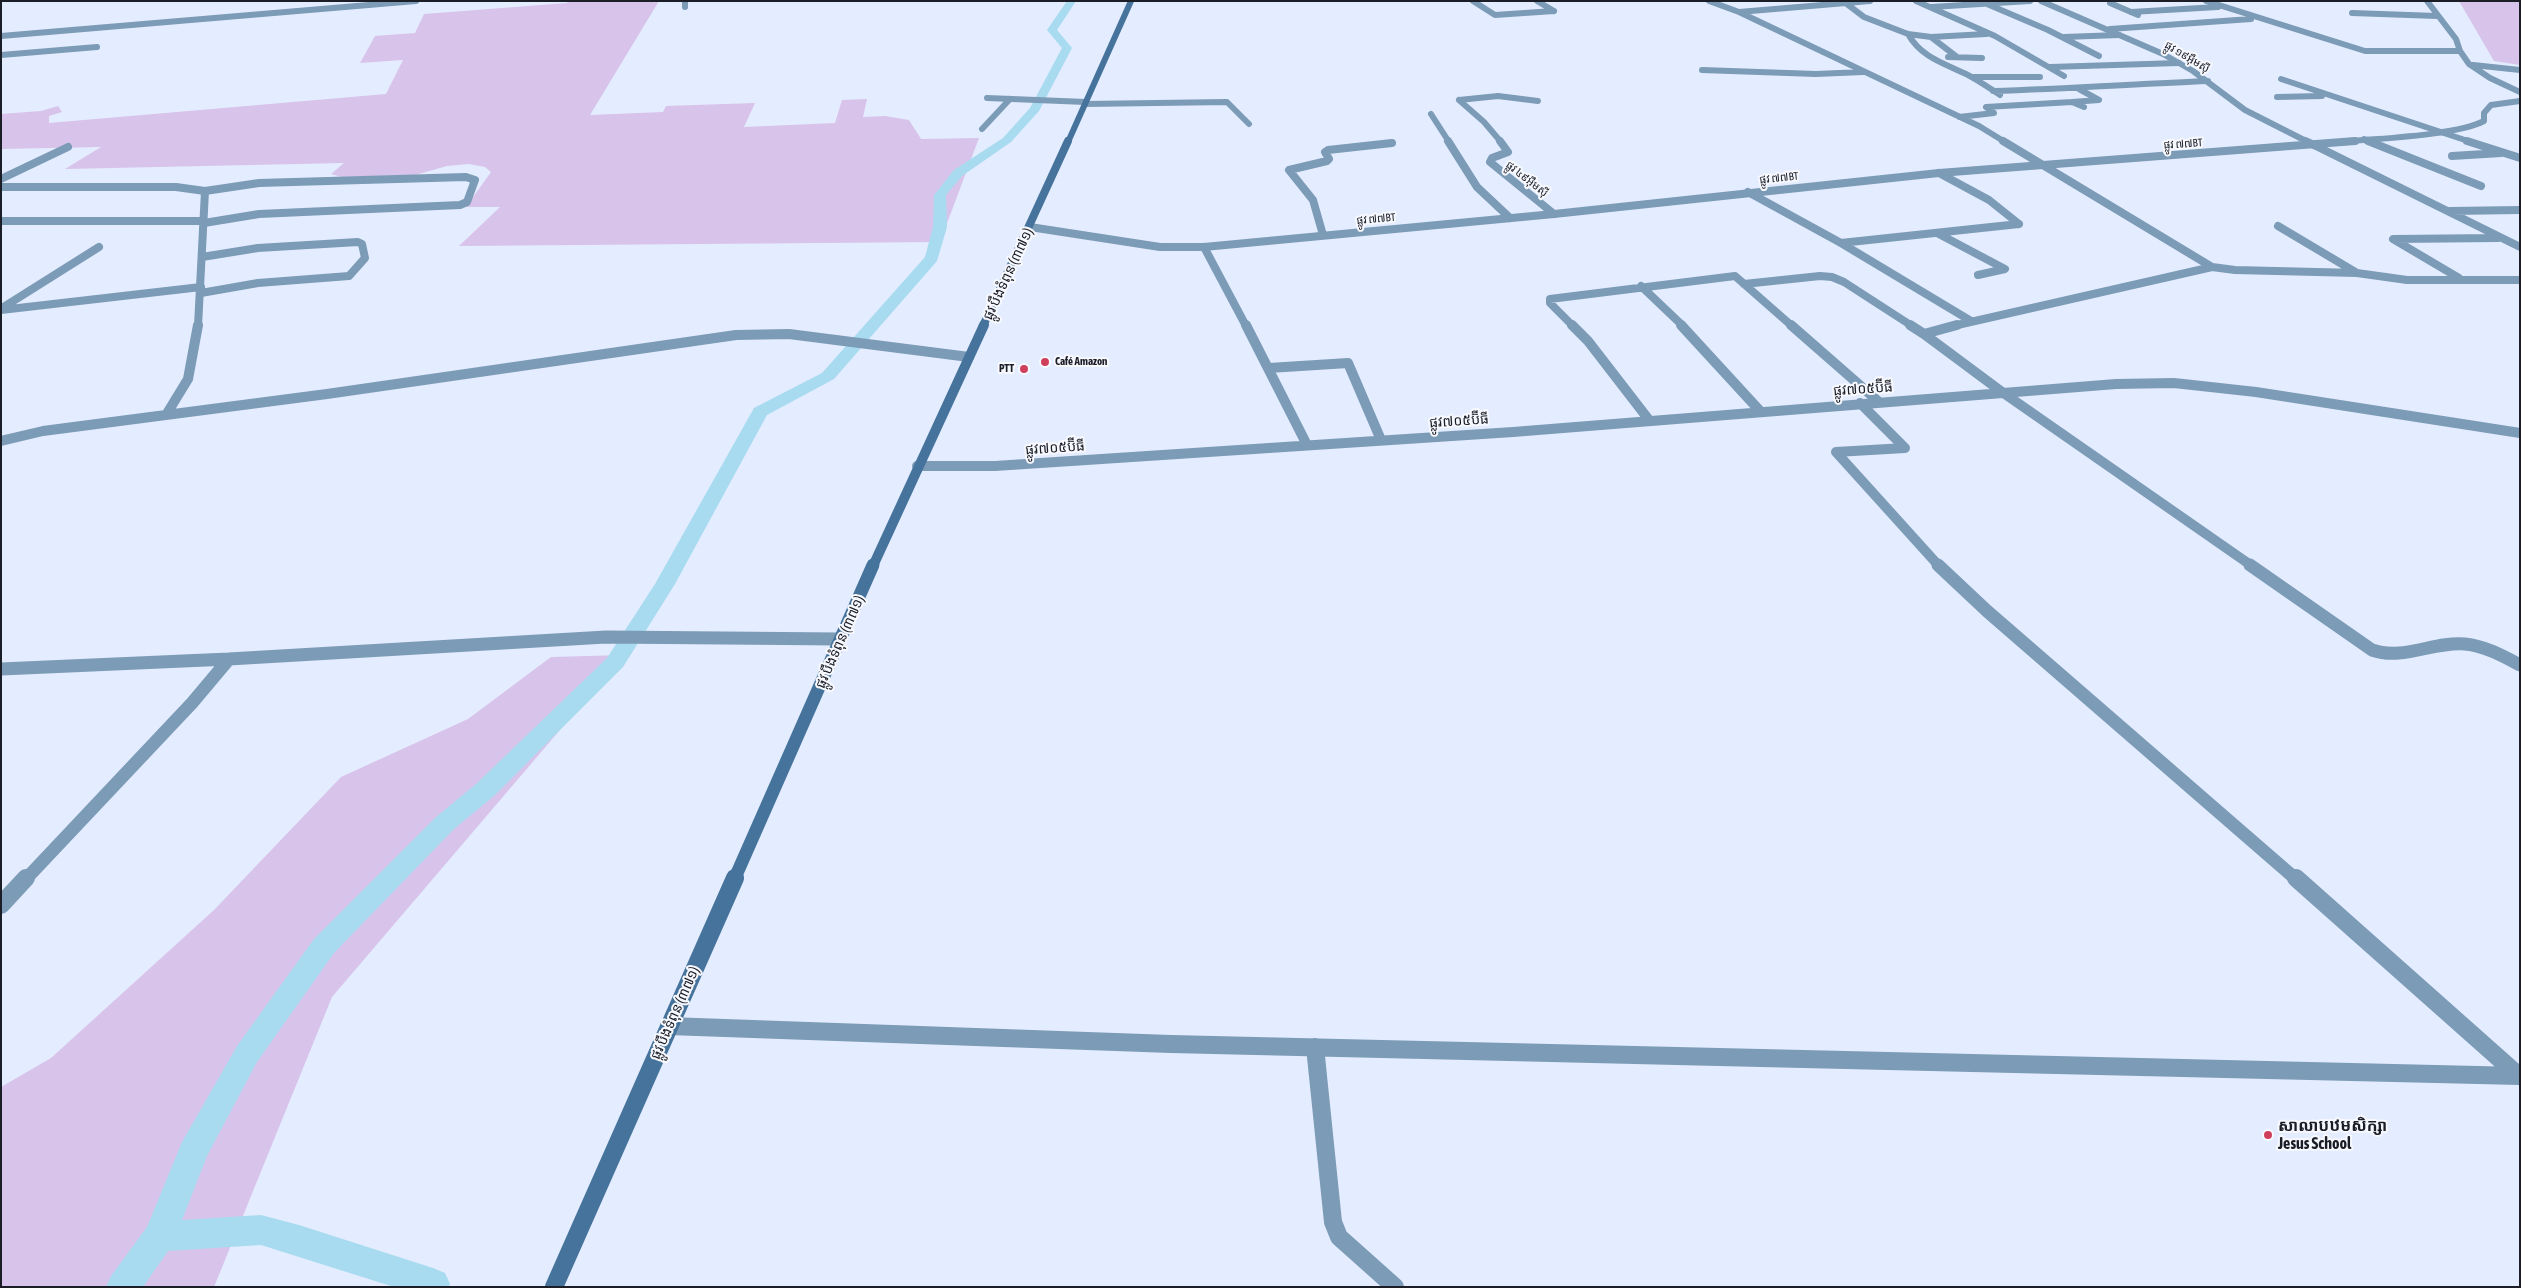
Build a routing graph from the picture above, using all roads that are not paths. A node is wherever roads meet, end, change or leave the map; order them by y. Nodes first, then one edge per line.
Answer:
1 (416, 1) edge
2 (1131, 1) edge
3 (1473, 1) edge
4 (1537, 1) edge
5 (1709, 1) edge
6 (1870, 1) edge
7 (1916, 1) edge
8 (2030, 1) edge
9 (2041, 1) edge
10 (2206, 1) edge
11 (2427, 1) edge
12 (1844, 2) edge
13 (2110, 3) dead end
14 (1987, 4) junction
15 (2173, 4) dead end
16 (2117, 6) junction
17 (1927, 7) junction
18 (2222, 7) junction
19 (1739, 12) junction
20 (2131, 12) junction
21 (2352, 13) dead end
22 (2437, 16) junction
23 (2258, 19) junction
24 (2166, 25) junction
25 (2110, 30) junction
26 (1908, 34) junction
27 (1989, 34) junction
28 (2122, 35) junction
29 (1, 36) edge
30 (2062, 37) junction
31 (1931, 38) junction
32 (97, 47) dead end
33 (2460, 51) junction
34 (1, 56) edge
35 (2098, 56) dead end
36 (1928, 57) junction
37 (1957, 57) junction
38 (1982, 58) dead end
39 (2179, 63) junction
40 (2471, 65) junction
41 (2050, 67) junction
42 (1702, 70) dead end
43 (2520, 70) edge
44 (1865, 72) junction
45 (2064, 76) dead end
46 (1971, 77) junction
47 (2040, 77) dead end
48 (2281, 79) dead end
49 (2208, 81) junction
50 (2079, 89) junction
51 (1993, 91) junction
52 (2520, 92) edge
53 (2331, 96) junction
54 (2277, 97) dead end
55 (987, 98) dead end
56 (1010, 99) junction
57 (1538, 101) dead end
58 (2520, 101) edge
59 (2072, 102) junction
60 (1086, 103) junction
61 (2015, 106) junction
62 (2084, 107) dead end
63 (1431, 114) dead end
64 (1959, 117) junction
65 (1249, 124) dead end
66 (982, 129) dead end
67 (2442, 131) junction
68 (2364, 140) junction
69 (1392, 143) dead end
70 (2314, 145) junction
71 (68, 147) dead end
72 (2509, 153) junction
73 (2452, 156) dead end
74 (2520, 158) edge
75 (2044, 164) junction
76 (1939, 173) junction
77 (1, 179) edge
78 (2481, 186) dead end
79 (1, 187) edge
80 (205, 191) junction
81 (1748, 192) junction
82 (2520, 210) edge
83 (2448, 211) junction
84 (1554, 214) junction
85 (1510, 218) junction
86 (1, 221) edge
87 (204, 222) junction
88 (2278, 226) dead end
89 (1030, 228) junction
90 (1937, 232) junction
91 (1324, 235) junction
92 (2502, 238) junction
93 (1840, 243) junction
94 (1204, 246) junction
95 (2520, 246) edge
96 (99, 247) dead end
97 (202, 257) junction
98 (2212, 267) junction
99 (2357, 273) junction
100 (1978, 276) dead end
101 (2461, 279) junction
102 (2520, 280) edge
103 (1744, 284) junction
104 (1641, 286) junction
105 (201, 290) junction
106 (1, 309) edge
107 (1971, 321) junction
108 (1924, 334) junction
109 (969, 357) junction
110 (1269, 368) junction
111 (2002, 392) junction
112 (1879, 402) junction
113 (1860, 403) junction
114 (1760, 411) junction
115 (166, 415) junction
116 (1649, 420) junction
117 (2520, 433) edge
118 (1381, 440) junction
119 (1, 441) edge
120 (1307, 445) junction
121 (917, 466) junction
122 (841, 639) junction
123 (229, 659) junction
124 (2520, 666) edge
125 (1, 669) edge
126 (1, 905) edge
127 (669, 1026) junction
128 (1315, 1047) junction
129 (2520, 1076) edge
130 (554, 1287) edge
131 (1395, 1287) edge

1 - 29 street
2 - 60 main road, ផ្លូវ បឹងទំពុន (៣៧១)
3 - 4 street
5 - 19 street
6 - 12 street
7 - 17 street
8 - 14 street
9 - 25 street, ផ្លូវ ១៩អ៊ឹមស៊ី
10 - 18 street
11 - 22 street
12 - 19 street
12 - 26 street
13 - 16 street
14 - 17 street
14 - 30 street
15 - 16 street
16 - 20 street
17 - 27 street
18 - 20 street
18 - 23 street
19 - 44 street
20 - 24 street
21 - 22 street
22 - 33 street
23 - 24 street
23 - 33 street
24 - 25 street
25 - 28 street, ផ្លូវ ១៩អ៊ឹមស៊ី
26 - 31 street
26 - 36 street
27 - 31 street
27 - 41 street
28 - 30 street
28 - 39 street, ផ្លូវ ១៩អ៊ឹមស៊ី
30 - 35 street
31 - 37 street
32 - 34 street
33 - 40 street
36 - 37 street
36 - 46 street
37 - 38 street
39 - 41 street
39 - 49 street, ផ្លូវ ១៩អ៊ឹមស៊ី
40 - 43 street
40 - 52 street
41 - 45 street
42 - 44 street
44 - 64 street
46 - 47 street
46 - 51 street
48 - 53 street
49 - 50 street
49 - 70 street, ផ្លូវ ១៩អ៊ឹមស៊ី
50 - 51 street
50 - 59 street
51 - 61 street
53 - 54 street
53 - 67 street
55 - 56 street
56 - 60 street
56 - 66 street
57 - 84 street, ផ្លូវ ៤៩អ៊ឹមស៊ី
58 - 67 street, ផ្លូវ ៧៧BT
59 - 61 street
59 - 62 street
60 - 65 street
60 - 89 main road, ផ្លូវ បឹងទំពុន (៣៧១)
61 - 64 street
63 - 85 street
64 - 75 street
67 - 68 street, ផ្លូវ ៧៧BT
67 - 72 street
68 - 70 street, ផ្លូវ ៧៧BT
68 - 78 street
69 - 91 street
70 - 75 street, ផ្លូវ ៧៧BT
70 - 83 street, ផ្លូវ ១៩អ៊ឹមស៊ី
71 - 77 street
72 - 73 street
72 - 74 street
75 - 76 street, ផ្លូវ ៧៧BT
75 - 98 street
76 - 81 street, ផ្លូវ ៧៧BT
76 - 90 street
79 - 80 street
80 - 87 street
80 - 87 street
81 - 84 street, ផ្លូវ ៧៧BT
81 - 93 street
82 - 83 street
83 - 92 street, ផ្លូវ ១៩អ៊ឹមស៊ី
84 - 85 street, ផ្លូវ ៧៧BT
85 - 91 street, ផ្លូវ ៧៧BT
86 - 87 street
87 - 97 street
88 - 99 street
89 - 94 street, ផ្លូវ ៧៧BT
89 - 109 main road, ផ្លូវ បឹងទំពុន (៣៧១)
90 - 93 street
90 - 100 street
91 - 94 street, ផ្លូវ ៧៧BT
92 - 95 street, ផ្លូវ ១៩អ៊ឹមស៊ី
92 - 101 street
93 - 107 street
94 - 110 street
96 - 106 street
97 - 105 street
97 - 105 street
98 - 99 street
98 - 107 street
99 - 101 street
101 - 102 street
103 - 104 street
103 - 108 street
103 - 112 street
104 - 114 street
104 - 116 street
105 - 106 street
105 - 115 street
107 - 108 street
108 - 111 street
109 - 115 street
109 - 121 main road, ផ្លូវ បឹងទំពុន (៣៧១)
110 - 118 street
110 - 120 street
111 - 112 street, ផ្លូវ៧០៥ប៊ីធី
111 - 117 street, ផ្លូវ៧០៥ប៊ីធី
111 - 124 street
112 - 113 street, ផ្លូវ៧០៥ប៊ីធី
113 - 114 street, ផ្លូវ៧០៥ប៊ីធី
113 - 129 street
114 - 116 street, ផ្លូវ៧០៥ប៊ីធី
115 - 119 street
116 - 118 street, ផ្លូវ៧០៥ប៊ីធី
118 - 120 street, ផ្លូវ៧០៥ប៊ីធី
120 - 121 street, ផ្លូវ៧០៥ប៊ីធី
121 - 122 main road, ផ្លូវ បឹងទំពុន (៣៧១)
122 - 123 street
122 - 127 main road, ផ្លូវ បឹងទំពុន (៣៧១)
123 - 125 street
123 - 126 street
127 - 128 street
127 - 130 main road, ផ្លូវ បឹងទំពុន (៣៧១)
128 - 129 street
128 - 131 street

